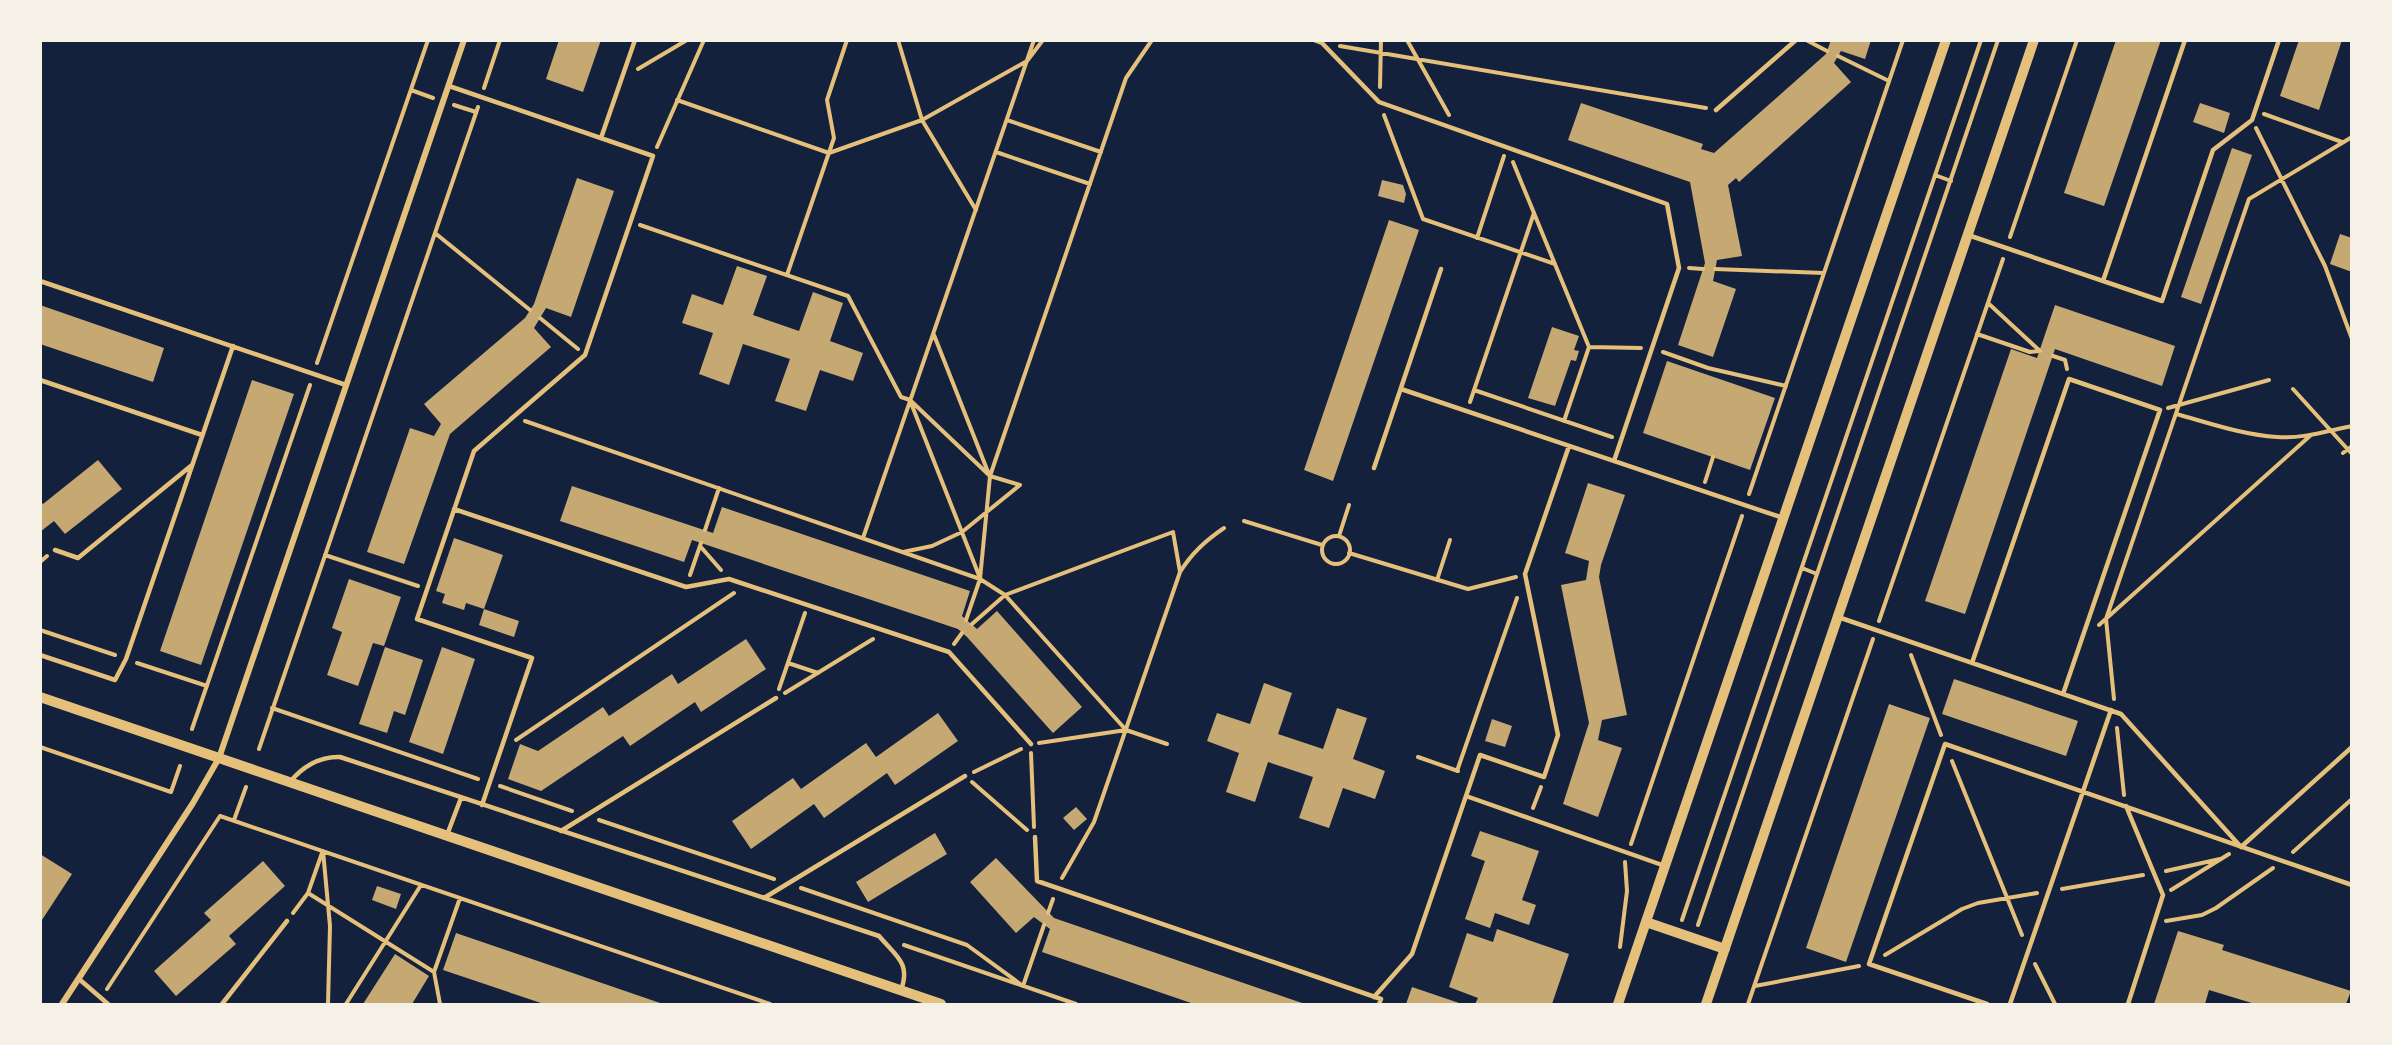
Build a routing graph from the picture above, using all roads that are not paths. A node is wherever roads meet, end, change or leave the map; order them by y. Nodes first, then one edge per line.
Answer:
1 (464, 40) edge
2 (635, 40) edge
3 (1314, 40) edge
4 (1796, 40) edge
5 (1946, 40) edge
6 (2034, 40) edge
7 (2185, 40) edge
8 (2279, 40) edge
9 (449, 86) junction
10 (1716, 110) road end
11 (601, 138) junction
12 (1968, 235) junction
13 (1441, 269) dead end
14 (2103, 280) junction
15 (40, 281) edge
16 (233, 346) junction
17 (40, 380) edge
18 (346, 385) junction
19 (1401, 389) junction
20 (202, 435) junction
21 (1569, 446) junction
22 (1614, 461) junction
23 (192, 465) junction
24 (1374, 468) dead end
25 (454, 509) junction
26 (1783, 518) junction
27 (55, 550) dead end
28 (1838, 617) junction
29 (40, 655) edge
30 (1972, 663) junction
31 (2063, 694) junction
32 (40, 697) edge
33 (776, 698) road end
34 (2111, 710) junction
35 (1030, 744) road end
36 (2352, 747) edge
37 (219, 758) junction
38 (965, 776) road end
39 (290, 782) junction
40 (2083, 792) junction
41 (1466, 796) junction
42 (461, 798) junction
43 (482, 805) junction
44 (2126, 806) junction
45 (561, 831) junction
46 (447, 835) junction
47 (1035, 837) road end
48 (2241, 847) junction
49 (1665, 866) junction
50 (2352, 885) edge
51 (764, 898) junction
52 (287, 921) road end
53 (1646, 922) junction
54 (1725, 948) junction
55 (79, 979) junction
56 (900, 991) junction
57 (1374, 997) junction
58 (62, 1005) edge
59 (108, 1005) edge
60 (222, 1005) edge
61 (941, 1005) edge
62 (1379, 1005) edge
63 (1618, 1005) edge
64 (1706, 1005) edge
65 (1987, 1005) edge
66 (2010, 1005) edge
67 (2128, 1005) edge

1 - 9 street
2 - 11 lane
3 - 22 lane
4 - 10 lane
5 - 26 street
6 - 12 street
7 - 14 lane
8 - 14 lane
9 - 11 lane
9 - 18 street
11 - 25 lane
12 - 14 lane
12 - 28 street
13 - 19 lane
15 - 16 lane
16 - 18 lane
16 - 20 lane
17 - 20 lane
18 - 37 street
19 - 21 lane
19 - 24 lane
20 - 23 lane
21 - 22 lane
21 - 41 lane
22 - 26 lane
23 - 27 lane
23 - 29 lane
25 - 35 lane
25 - 43 lane
26 - 49 street
28 - 30 lane
28 - 54 street
30 - 31 lane
30 - 31 lane
31 - 34 lane
32 - 37 street
33 - 45 lane
34 - 40 lane
34 - 48 lane
36 - 48 lane
37 - 39 street
37 - 55 street
38 - 51 lane
39 - 42 lane
39 - 46 street
40 - 44 lane
40 - 65 lane
40 - 66 lane
41 - 49 lane
41 - 57 lane
42 - 43 lane
42 - 46 lane
43 - 45 lane
44 - 48 lane
44 - 67 lane
45 - 51 lane
46 - 56 street
47 - 57 lane
48 - 50 lane
49 - 53 street
51 - 56 lane
52 - 60 lane
53 - 54 street
53 - 63 street
54 - 64 street
55 - 58 street
55 - 59 lane
56 - 61 street
57 - 62 lane

